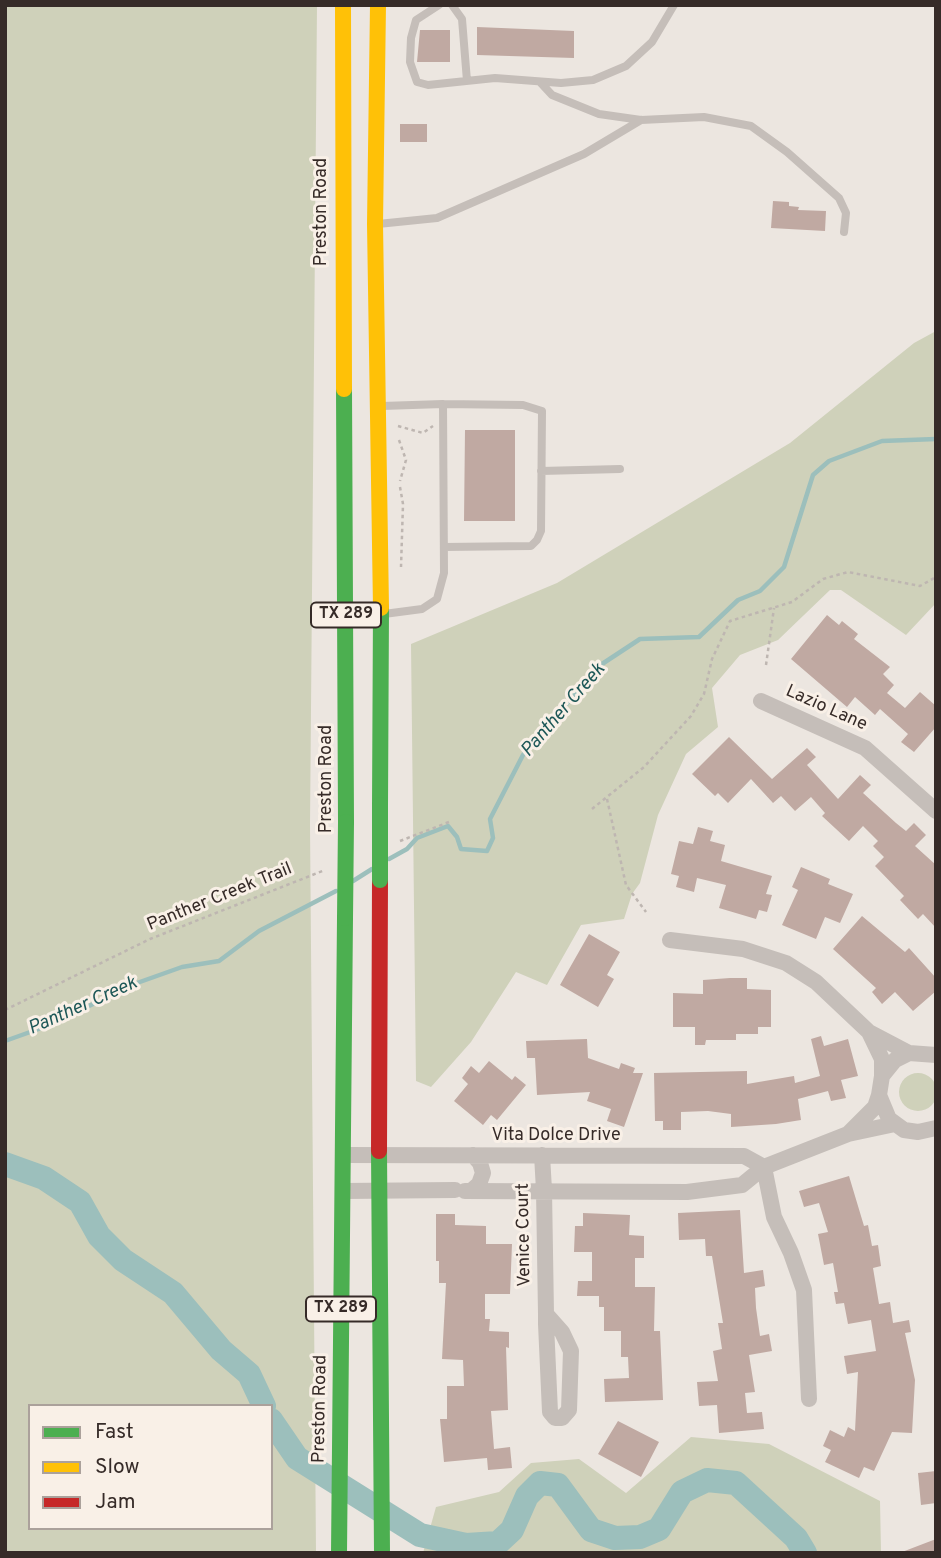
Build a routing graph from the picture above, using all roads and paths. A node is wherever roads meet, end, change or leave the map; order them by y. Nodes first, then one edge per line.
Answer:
1 (343, 5) edge
2 (378, 5) edge
3 (439, 5) edge
4 (452, 5) edge
5 (674, 5) edge
6 (467, 81) junction
7 (540, 82) junction
8 (641, 120) junction
9 (375, 224) junction
10 (844, 232) dead end
11 (443, 404) junction
12 (379, 406) junction
13 (344, 407) junction
14 (433, 426) dead end
15 (620, 469) dead end
16 (541, 471) junction
17 (443, 547) junction
18 (400, 576) dead end
19 (936, 577) edge
20 (774, 607) junction
21 (381, 615) junction
22 (765, 665) dead end
23 (761, 701) dead end
24 (607, 799) junction
25 (592, 809) dead end
26 (936, 811) edge
27 (449, 822) dead end
28 (400, 841) dead end
29 (325, 870) dead end
30 (646, 912) dead end
31 (670, 940) dead end
32 (5, 1010) edge
33 (869, 1032) junction
34 (909, 1053) junction
35 (936, 1055) edge
36 (882, 1076) junction
37 (879, 1095) junction
38 (895, 1124) junction
39 (932, 1131) edge
40 (848, 1134) junction
41 (344, 1154) junction
42 (379, 1154) junction
43 (473, 1155) junction
44 (542, 1155) junction
45 (764, 1167) junction
46 (544, 1190) junction
47 (344, 1191) junction
48 (379, 1191) junction
49 (464, 1191) junction
50 (546, 1314) junction
51 (809, 1399) dead end
52 (339, 1553) edge
53 (382, 1553) edge

1 - 13 main road, Preston Road / TX 289
2 - 9 main road, TX 289
3 - 6 lane
4 - 6 lane
5 - 7 lane
6 - 7 lane
7 - 8 lane
8 - 9 lane
8 - 10 lane
9 - 12 main road, TX 289
11 - 12 lane
11 - 16 lane
11 - 17 lane
12 - 13 main road
12 - 21 main road, TX 289
13 - 41 main road, Preston Road / TX 289, bridge
14 - 18 path
15 - 16 lane
16 - 17 lane
17 - 21 lane
19 - 20 path
20 - 22 path
20 - 24 path
21 - 42 main road, TX 289, bridge
23 - 26 street, Lazio Lane
24 - 25 path
24 - 30 path
27 - 28 path
29 - 32 path, Panther Creek Trail
31 - 33 street
33 - 34 street
33 - 36 street
34 - 35 street
34 - 36 street
36 - 37 street
37 - 38 street
37 - 40 street
38 - 39 street
38 - 40 street
40 - 45 street
41 - 42 street, Vita Dolce Drive
41 - 47 main road, Preston Road / TX 289
42 - 43 street, Vita Dolce Drive
42 - 48 main road, TX 289
43 - 44 street, Vita Dolce Drive
43 - 49 street
44 - 45 street, Vita Dolce Drive
44 - 46 street, Venice Court
45 - 46 street
45 - 51 street
46 - 49 street
46 - 50 street, Venice Court
47 - 48 street
47 - 52 main road, Preston Road / TX 289
48 - 49 street
48 - 53 main road, TX 289
50 - 50 street, Venice Court

